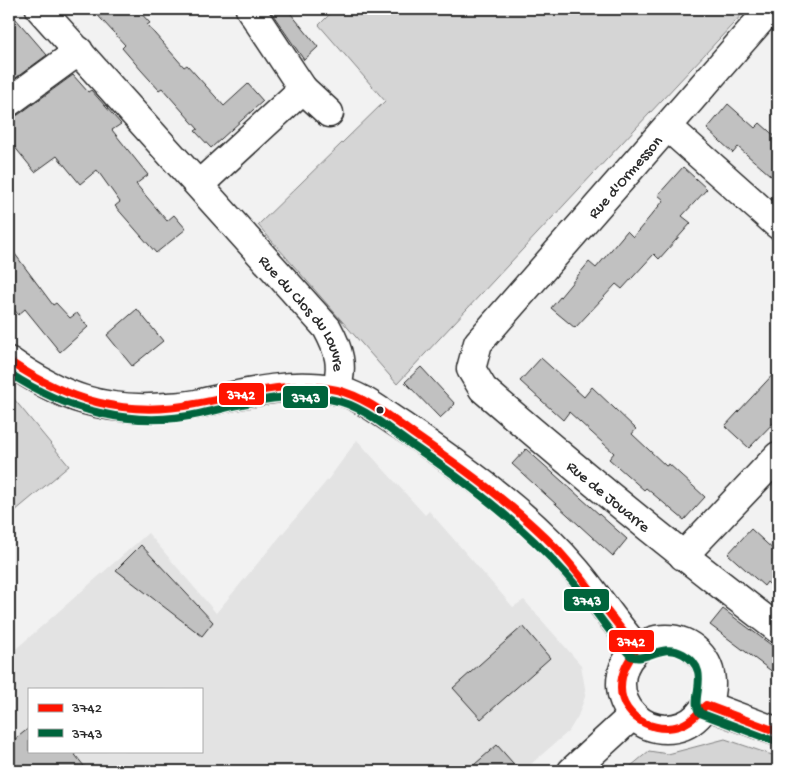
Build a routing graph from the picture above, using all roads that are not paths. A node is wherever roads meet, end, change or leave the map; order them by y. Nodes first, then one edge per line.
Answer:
1 (40, 9) edge
2 (250, 9) edge
3 (770, 9) edge
4 (79, 51) junction
5 (302, 89) junction
6 (9, 102) edge
7 (329, 113) dead end
8 (668, 127) junction
9 (200, 184) junction
10 (778, 225) edge
11 (478, 343) joint
12 (9, 361) edge
13 (336, 390) junction
14 (778, 456) edge
15 (683, 556) junction
16 (778, 628) edge
17 (637, 648) junction
18 (706, 704) junction
19 (633, 715) junction
20 (778, 732) edge
21 (572, 771) edge

1 - 4 street, Rue du Clos du Louvre
2 - 5 street
3 - 8 street, Rue d'Ormesson
4 - 6 street
4 - 9 street, Rue du Clos du Louvre
5 - 7 street
5 - 9 street
8 - 10 street
8 - 11 street, Rue d'Ormesson
9 - 13 street, Rue du Clos du Louvre
11 - 15 street, Rue de Jouarre
12 - 13 street
13 - 17 street, Rue du Clos du Louvre
14 - 15 street
15 - 16 street, Rue de Jouarre
17 - 18 street
17 - 19 street
18 - 19 street
18 - 20 street
19 - 21 street

